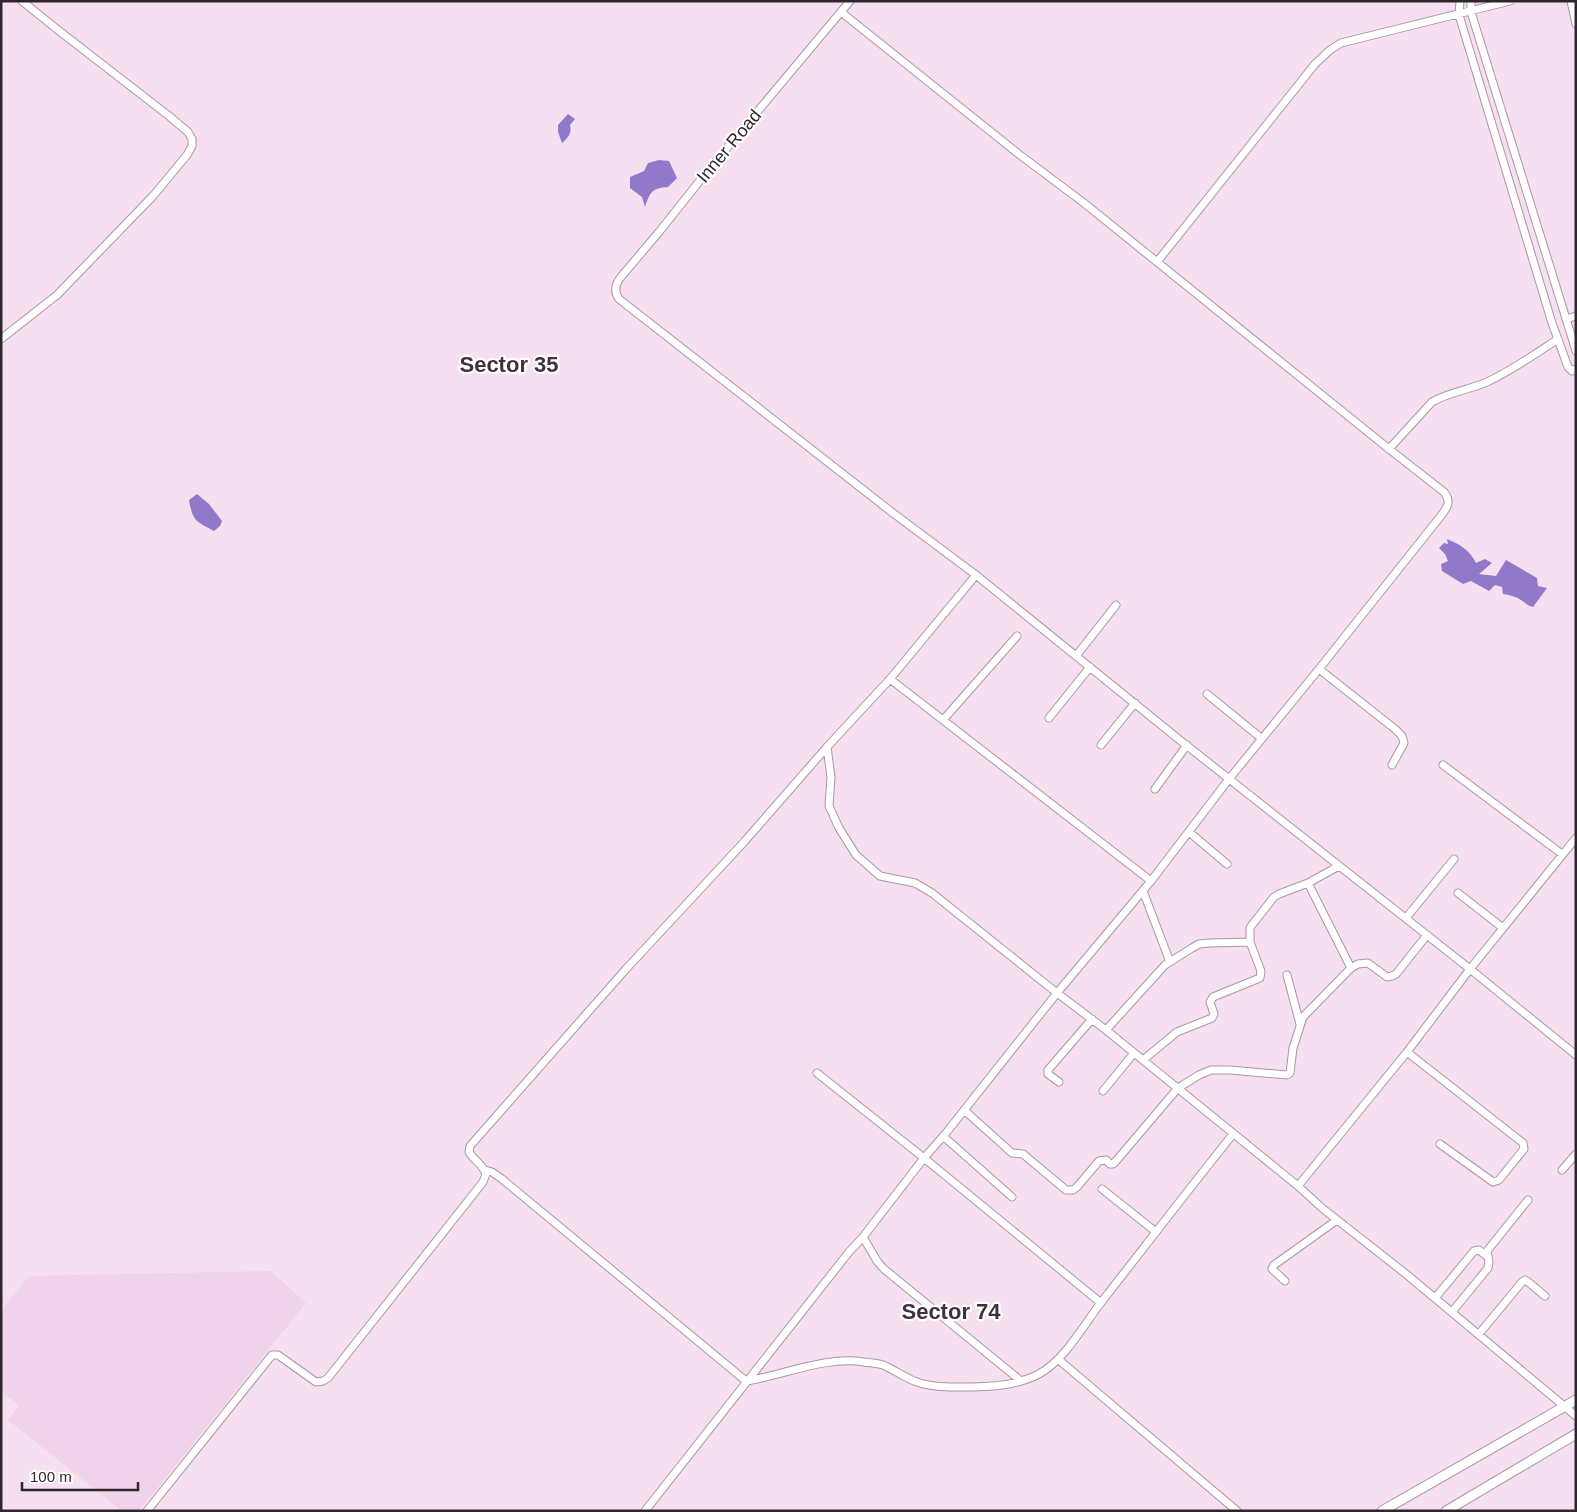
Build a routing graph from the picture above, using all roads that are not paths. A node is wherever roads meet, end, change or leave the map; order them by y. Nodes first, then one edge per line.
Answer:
1 (22, 1) edge
2 (850, 1) edge
3 (1460, 1) edge
4 (1471, 1) edge
5 (1510, 1) edge
6 (1571, 1) edge
7 (841, 12) junction
8 (1471, 12) junction
9 (1459, 15) junction
10 (1576, 24) edge
11 (1156, 262) junction
12 (1576, 316) edge
13 (1566, 319) junction
14 (1, 339) edge
15 (1558, 339) junction
16 (1576, 351) edge
17 (1576, 369) edge
18 (1389, 449) junction
19 (976, 574) junction
20 (1116, 605) dead end
21 (1017, 636) dead end
22 (1076, 656) junction
23 (1090, 668) junction
24 (1319, 669) junction
25 (890, 679) junction
26 (1207, 694) dead end
27 (1135, 703) junction
28 (1049, 718) dead end
29 (943, 720) junction
30 (1261, 738) junction
31 (1187, 745) junction
32 (1101, 746) dead end
33 (827, 747) junction
34 (1392, 765) dead end
35 (1443, 765) dead end
36 (1229, 778) junction
37 (1155, 789) dead end
38 (1188, 832) junction
39 (1576, 838) edge
40 (1562, 854) junction
41 (1454, 859) dead end
42 (1227, 864) dead end
43 (1339, 866) junction
44 (1151, 881) junction
45 (1308, 883) junction
46 (1143, 891) junction
47 (1458, 893) dead end
48 (1406, 918) junction
49 (1502, 928) junction
50 (1427, 935) junction
51 (1250, 942) junction
52 (1170, 962) junction
53 (1351, 968) junction
54 (1470, 968) junction
55 (1287, 975) dead end
56 (1057, 993) junction
57 (1092, 1020) junction
58 (1300, 1024) junction
59 (1106, 1030) junction
60 (1406, 1052) junction
61 (1134, 1053) junction
62 (1576, 1055) edge
63 (1143, 1060) junction
64 (816, 1073) dead end
65 (1058, 1082) dead end
66 (1178, 1088) junction
67 (1104, 1091) dead end
68 (964, 1110) junction
69 (1233, 1134) junction
70 (943, 1136) junction
71 (1440, 1144) dead end
72 (1576, 1154) edge
73 (924, 1158) junction
74 (485, 1170) junction
75 (1562, 1170) dead end
76 (1298, 1186) junction
77 (1102, 1189) dead end
78 (1012, 1196) dead end
79 (1528, 1200) dead end
80 (1337, 1220) junction
81 (1156, 1232) junction
82 (863, 1237) junction
83 (1488, 1257) junction
84 (1285, 1280) dead end
85 (1545, 1296) dead end
86 (1435, 1298) junction
87 (1100, 1303) junction
88 (1452, 1312) junction
89 (1478, 1334) junction
90 (1059, 1360) junction
91 (746, 1381) junction
92 (1021, 1381) junction
93 (1576, 1400) edge
94 (1565, 1406) junction
95 (1576, 1416) edge
96 (1576, 1434) edge
97 (147, 1511) edge
98 (645, 1511) edge
99 (1238, 1511) edge
100 (1382, 1511) edge
101 (1446, 1511) edge

1 - 14 street
2 - 7 street, Inner Road
3 - 9 street
4 - 8 street
5 - 8 street
6 - 10 street
7 - 11 street
7 - 19 street, Inner Road
8 - 9 street
8 - 13 street
9 - 11 street
9 - 15 street
11 - 18 street
12 - 13 street
13 - 16 street
15 - 17 street
15 - 18 street
18 - 24 street
19 - 22 street
19 - 25 street
20 - 22 street
21 - 29 street
22 - 23 street
23 - 27 street
23 - 28 street
24 - 30 street
24 - 34 street
25 - 29 street
25 - 33 street
26 - 30 street
27 - 31 street
27 - 32 street
29 - 44 street
30 - 36 street
31 - 36 street
31 - 37 street
33 - 56 street
33 - 74 street
35 - 40 street
36 - 38 street
36 - 43 street
38 - 42 street
38 - 44 street
39 - 40 street
40 - 49 street
41 - 48 street
43 - 45 street
43 - 48 street
44 - 46 street
45 - 51 street
45 - 53 street
46 - 52 street
46 - 56 street
47 - 49 street
48 - 50 street
49 - 54 street
50 - 53 street
50 - 54 street
51 - 52 street
51 - 63 street
52 - 59 street
53 - 58 street
54 - 60 street
54 - 62 street
55 - 58 street
56 - 57 street
56 - 68 street
57 - 59 street
57 - 65 street
58 - 66 street
59 - 61 street
60 - 71 street
60 - 76 street
61 - 63 street
61 - 67 street
63 - 66 street
64 - 73 street
66 - 68 street
66 - 69 street
68 - 70 street
69 - 76 street
69 - 81 street
70 - 73 street
70 - 78 street
72 - 75 street
73 - 82 street
73 - 87 street
74 - 91 street
74 - 97 street
76 - 80 street
77 - 81 street
79 - 83 street
80 - 84 street
80 - 86 street
81 - 87 street
82 - 91 street
82 - 92 street
83 - 86 street
83 - 88 street
85 - 89 street
86 - 88 street
87 - 90 street
88 - 89 street
89 - 94 street
90 - 92 street
90 - 99 street
91 - 92 street
91 - 98 street
93 - 94 street
94 - 95 street
94 - 100 street
96 - 101 street

